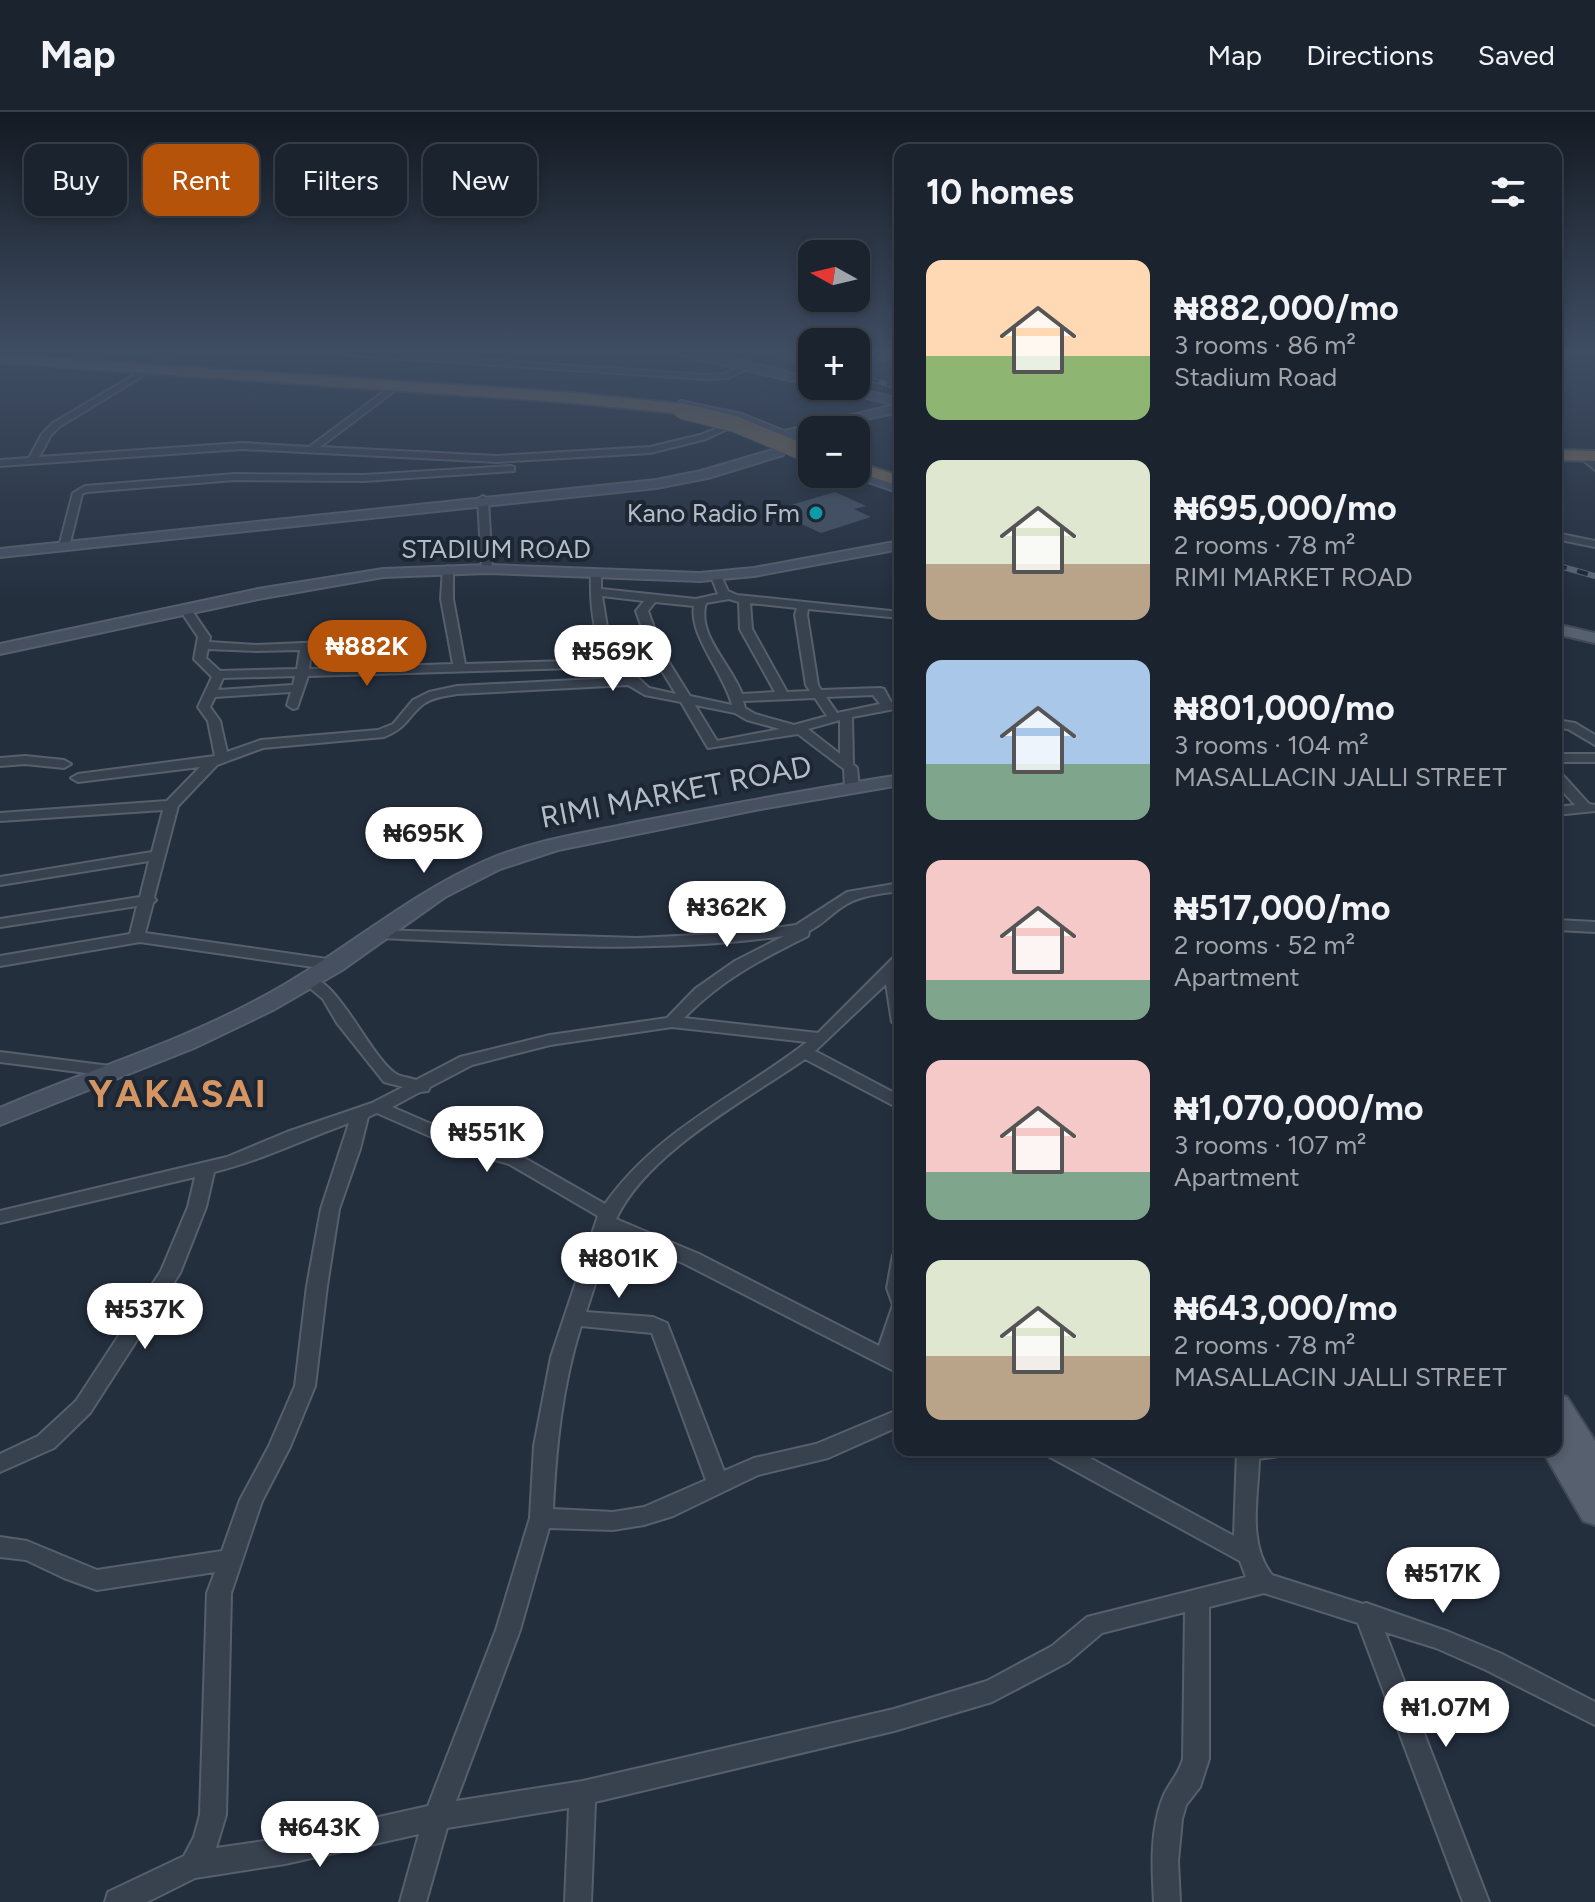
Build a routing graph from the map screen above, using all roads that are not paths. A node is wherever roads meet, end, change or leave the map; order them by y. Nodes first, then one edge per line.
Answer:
1 (47, 434) edge
2 (332, 434) edge
3 (707, 434) edge
4 (742, 434) edge
5 (767, 434) edge
6 (781, 434) edge
7 (792, 434) edge
8 (786, 435) junction
9 (798, 441) edge
10 (760, 442) junction
11 (798, 443) edge
12 (312, 449) junction
13 (798, 450) edge
14 (785, 452) junction
15 (571, 455) junction
16 (32, 461) junction
17 (0, 463) edge
18 (870, 474) edge
19 (894, 482) edge
20 (483, 501) junction
21 (1562, 537) edge
22 (65, 543) junction
23 (1595, 544) edge
24 (894, 546) edge
25 (0, 552) edge
26 (448, 569) junction
27 (487, 569) junction
28 (596, 574) junction
29 (722, 576) junction
30 (595, 592) junction
31 (729, 596) junction
32 (652, 598) junction
33 (744, 600) junction
34 (770, 601) junction
35 (699, 603) junction
36 (803, 603) junction
37 (186, 610) junction
38 (894, 614) edge
39 (1562, 630) edge
40 (1562, 638) edge
41 (1595, 638) edge
42 (393, 642) dead end
43 (203, 645) junction
44 (306, 646) junction
45 (1595, 646) edge
46 (0, 649) edge
47 (612, 663) junction
48 (459, 666) junction
49 (303, 671) junction
50 (219, 675) junction
51 (634, 681) junction
52 (298, 688) junction
53 (816, 693) junction
54 (209, 694) junction
55 (783, 695) junction
56 (683, 698) junction
57 (738, 704) junction
58 (293, 705) dead end
59 (894, 705) edge
60 (840, 716) junction
61 (1562, 725) edge
62 (795, 728) junction
63 (1595, 741) edge
64 (1562, 758) edge
65 (1595, 758) edge
66 (217, 760) junction
67 (0, 762) edge
68 (64, 764) dead end
69 (846, 765) junction
70 (78, 778) dead end
71 (894, 781) edge
72 (1562, 782) edge
73 (852, 788) junction
74 (171, 805) junction
75 (1590, 808) edge
76 (1562, 810) edge
77 (0, 817) edge
78 (160, 855) junction
79 (0, 881) edge
80 (894, 888) edge
81 (149, 900) junction
82 (820, 921) junction
83 (0, 923) edge
84 (1562, 925) edge
85 (1595, 927) edge
86 (381, 933) junction
87 (140, 937) junction
88 (0, 961) edge
89 (334, 965) junction
90 (894, 965) edge
91 (310, 980) junction
92 (672, 1022) junction
93 (812, 1045) junction
94 (0, 1057) edge
95 (110, 1071) junction
96 (422, 1087) junction
97 (894, 1099) edge
98 (369, 1110) junction
99 (0, 1117) edge
100 (206, 1169) junction
101 (0, 1217) edge
102 (606, 1217) junction
103 (573, 1318) junction
104 (892, 1362) edge
105 (1562, 1416) edge
106 (894, 1420) edge
107 (1067, 1456) edge
108 (1248, 1456) edge
109 (1562, 1456) edge
110 (0, 1463) edge
111 (1595, 1468) edge
112 (718, 1484) junction
113 (1595, 1511) edge
114 (541, 1518) junction
115 (0, 1547) edge
116 (1249, 1555) junction
117 (229, 1560) junction
118 (1264, 1583) junction
119 (1197, 1599) junction
120 (1366, 1613) junction
121 (1595, 1714) edge
122 (583, 1793) junction
123 (437, 1817) junction
124 (193, 1865) junction
125 (118, 1902) edge
126 (413, 1902) edge
127 (578, 1902) edge
128 (1167, 1902) edge
129 (1476, 1902) edge

1 - 16 street
2 - 12 street
3 - 15 street
4 - 10 main road
5 - 11 highway, bridge
6 - 8 main road
7 - 8 main road
8 - 9 main road
8 - 10 main road
10 - 14 main road
10 - 20 main road
12 - 15 street
12 - 16 street
13 - 14 main road
14 - 20 main road
15 - 22 street
16 - 17 street
18 - 19 highway
20 - 22 main road
20 - 25 main road
20 - 27 street
21 - 23 street
22 - 25 main road
24 - 29 main road, STADIUM ROAD
26 - 27 main road, STADIUM ROAD
26 - 37 main road, STADIUM ROAD
26 - 48 street
27 - 28 main road, STADIUM ROAD
28 - 29 main road, STADIUM ROAD
28 - 30 street
29 - 31 street
29 - 34 street
30 - 32 street
30 - 47 street
31 - 33 street
31 - 35 street
32 - 35 street
32 - 56 street
33 - 34 street
33 - 55 street
34 - 36 street
35 - 57 street
36 - 38 street
36 - 53 street
37 - 43 street
37 - 46 main road, STADIUM ROAD
39 - 41 main road
40 - 45 main road
42 - 44 street
43 - 44 street
43 - 50 street
44 - 49 street
47 - 48 street
47 - 51 street
48 - 49 street
49 - 50 street
49 - 52 street
50 - 54 street
51 - 56 street
51 - 66 street
52 - 54 street
52 - 58 street
53 - 55 street
53 - 59 street
53 - 60 street
54 - 66 street
55 - 57 street
56 - 57 street
56 - 62 street
57 - 62 street
59 - 60 street
60 - 62 street
60 - 69 street
61 - 63 street
62 - 69 street
64 - 65 street
66 - 70 street
66 - 74 street
67 - 68 street
69 - 73 street
71 - 73 main road, RIMI MARKET ROAD
72 - 75 street
73 - 86 main road, RIMI MARKET ROAD
74 - 77 street
74 - 78 street
75 - 76 street
78 - 79 street
78 - 81 street
80 - 82 street
81 - 83 street
81 - 87 street
82 - 86 street
82 - 92 street
84 - 85 street
86 - 89 main road, RIMI MARKET ROAD
87 - 88 street
87 - 89 street
89 - 91 main road, RIMI MARKET ROAD
90 - 93 street
91 - 95 main road, RIMI MARKET ROAD
91 - 96 street
92 - 93 street
92 - 96 street
93 - 97 street
93 - 102 street
94 - 95 street
95 - 99 main road, RIMI MARKET ROAD
96 - 98 street
98 - 100 street
98 - 102 street
98 - 117 street
100 - 101 street
100 - 110 street
102 - 103 street
102 - 104 street
103 - 112 street
103 - 114 street
105 - 111 main road
106 - 112 street
107 - 116 street
108 - 116 street
109 - 113 main road
112 - 114 street
114 - 123 street
115 - 117 street
116 - 118 street
117 - 124 street
118 - 119 street
118 - 120 street
119 - 122 street
119 - 128 street
120 - 121 street
120 - 129 street
122 - 123 street
122 - 127 street
123 - 124 street
123 - 126 street
124 - 125 street

